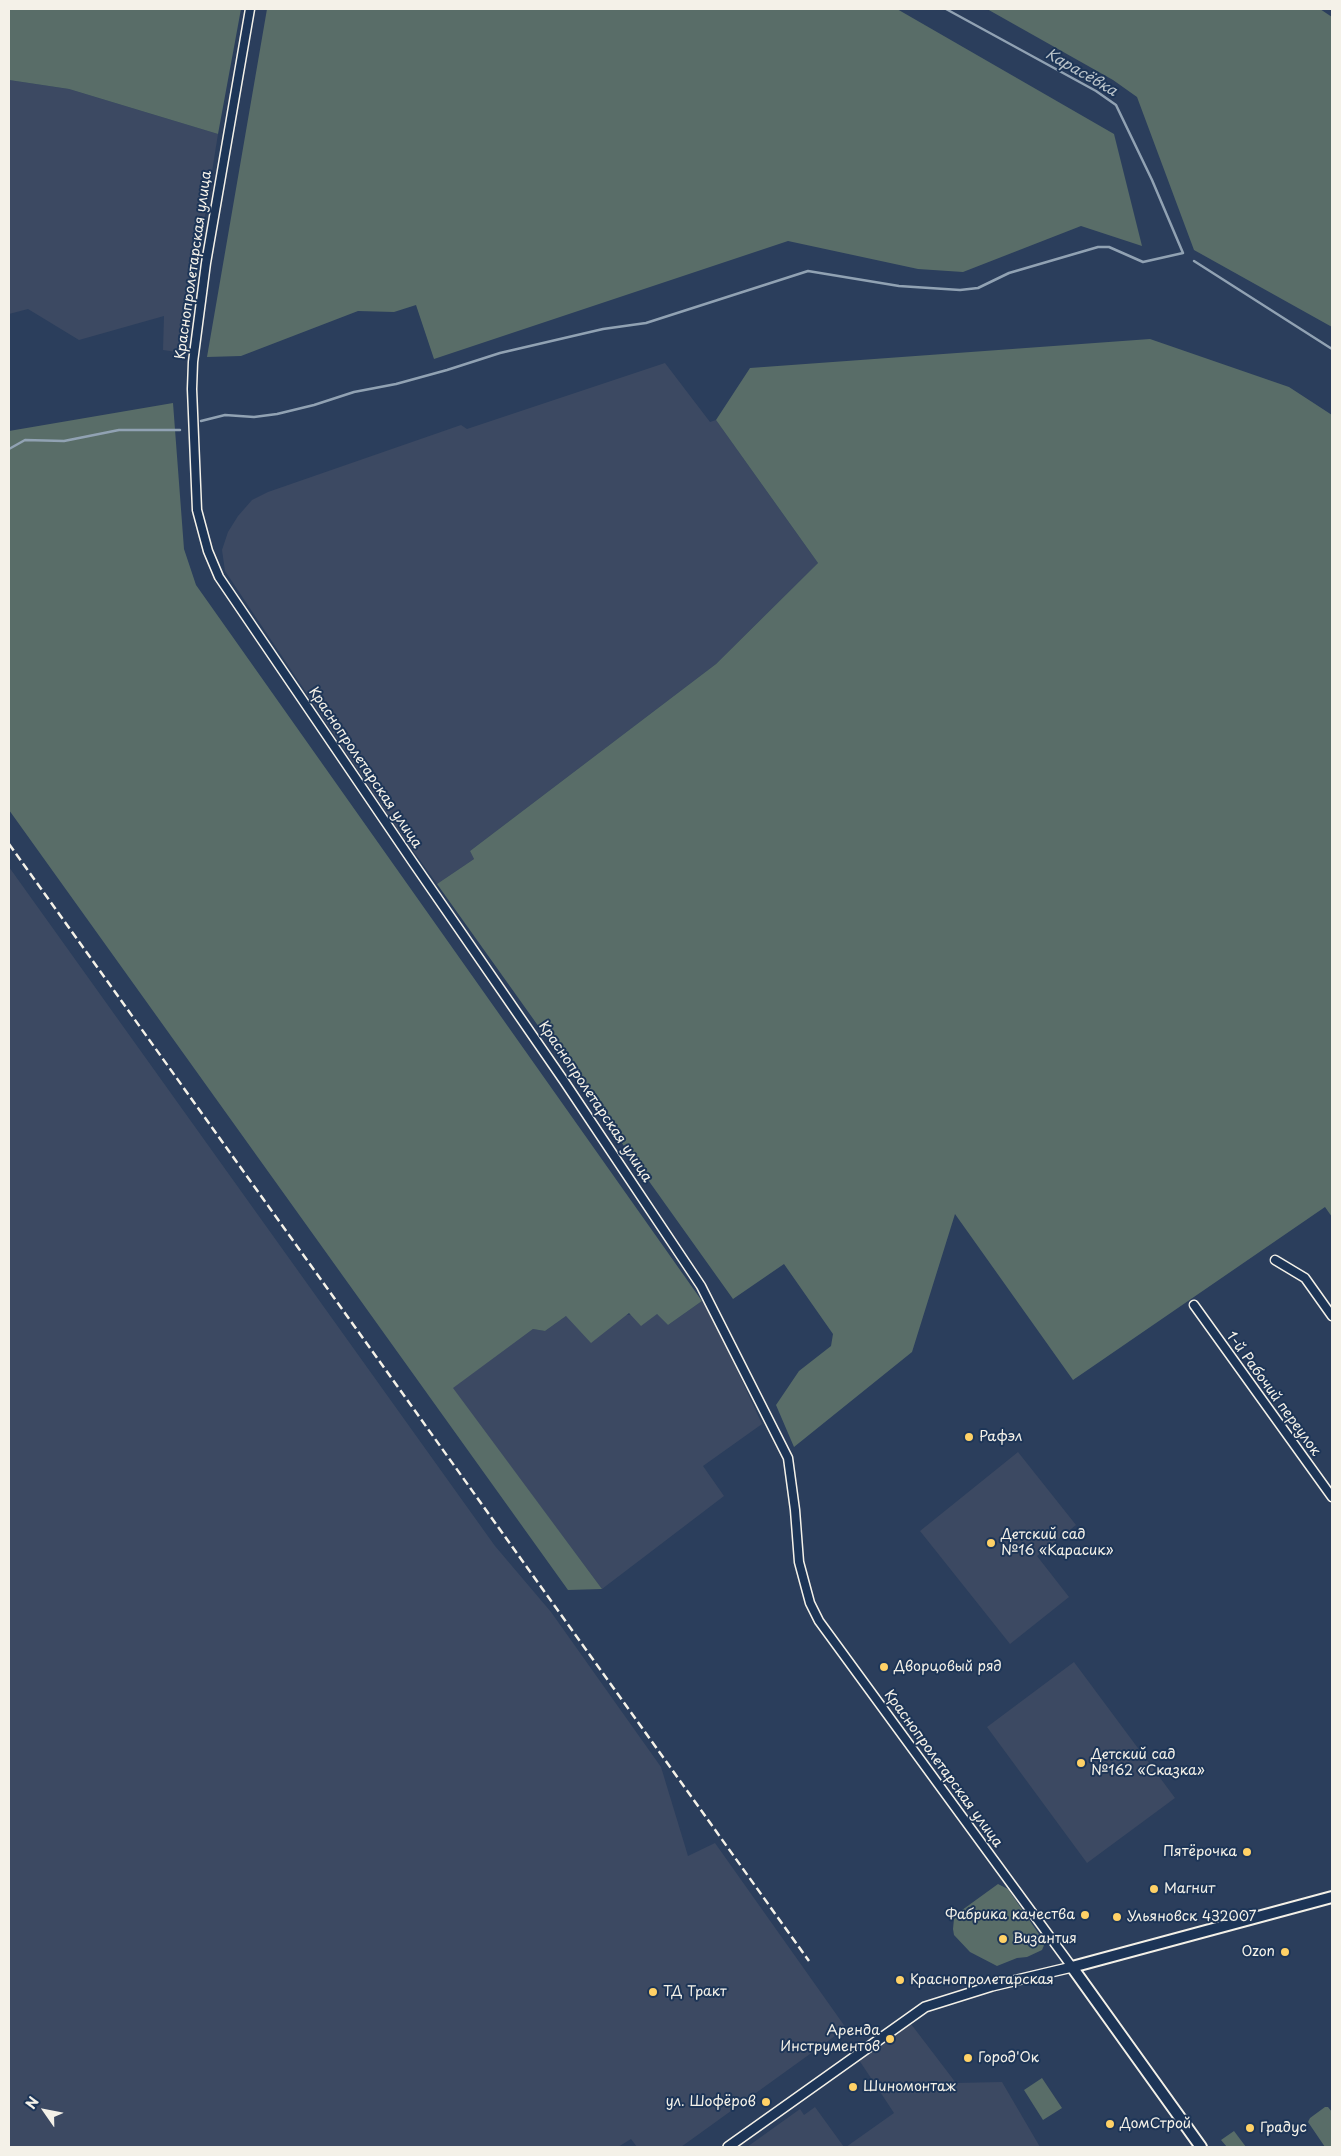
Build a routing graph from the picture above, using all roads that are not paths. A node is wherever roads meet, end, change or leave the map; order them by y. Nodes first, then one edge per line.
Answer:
1 (250, 9) edge
2 (1275, 1260) dead end
3 (1194, 1305) dead end
4 (1332, 1316) edge
5 (1332, 1497) edge
6 (1332, 1897) edge
7 (1072, 1967) junction
8 (728, 2147) edge
9 (1201, 2147) edge

1 - 7 street, Краснопролетарская улица
2 - 4 street
3 - 5 street, 1-й Рабочий переулок
6 - 7 main road
7 - 8 street
7 - 9 main road, Краснопролетарская улица

